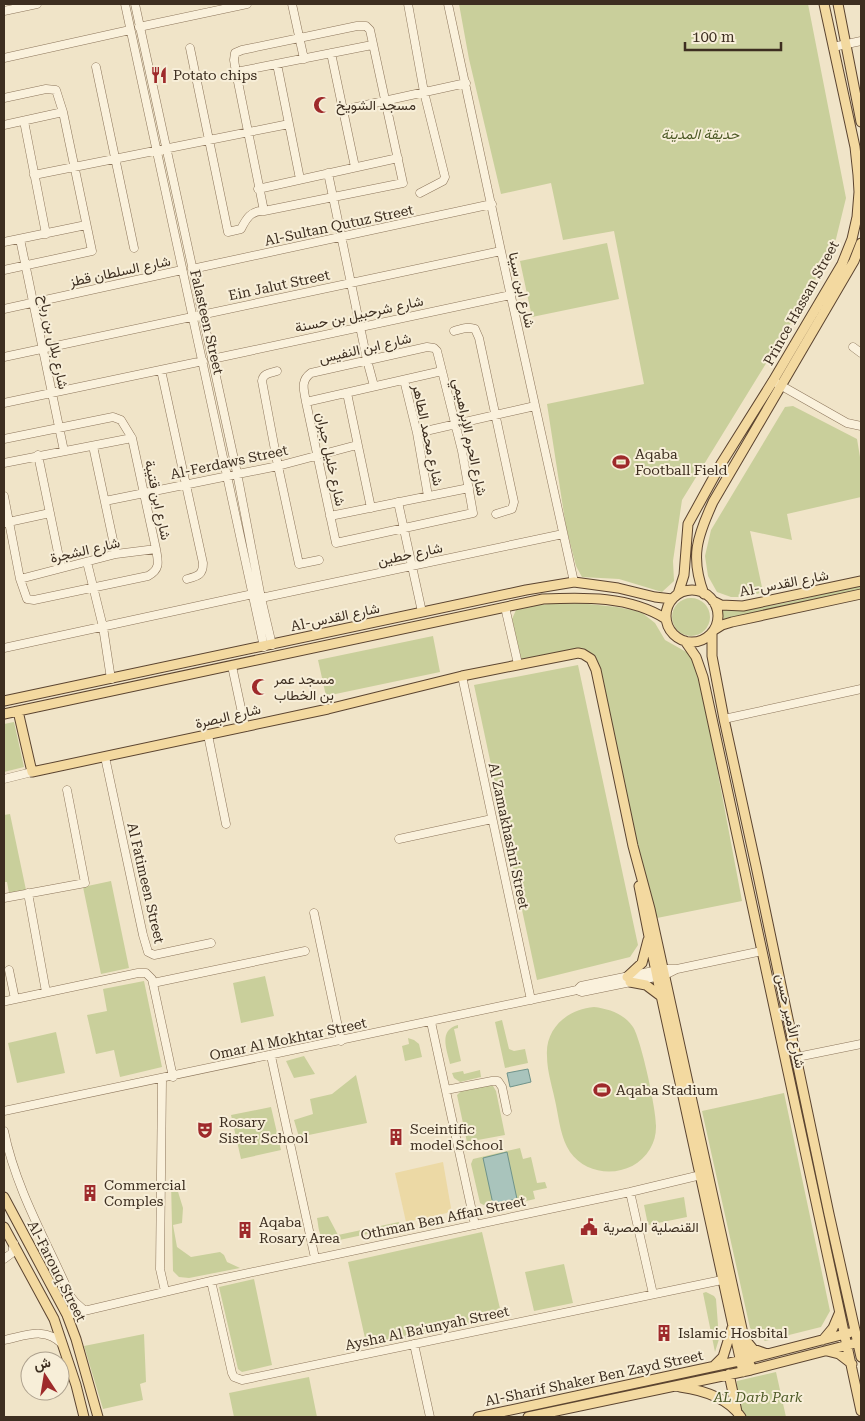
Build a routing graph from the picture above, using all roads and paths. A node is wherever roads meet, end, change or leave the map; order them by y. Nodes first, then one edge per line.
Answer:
1 (37, 4) edge
2 (125, 4) edge
3 (135, 4) edge
4 (247, 4) edge
5 (292, 4) edge
6 (408, 4) edge
7 (448, 4) edge
8 (824, 4) edge
9 (838, 4) edge
10 (4, 11) edge
11 (139, 27) junction
12 (130, 30) junction
13 (300, 38) junction
14 (861, 41) edge
15 (372, 45) junction
16 (846, 45) junction
17 (833, 47) junction
18 (190, 48) dead end
19 (330, 54) junction
20 (4, 58) edge
21 (304, 59) junction
22 (276, 64) junction
23 (96, 67) dead end
24 (236, 72) junction
25 (466, 83) junction
26 (424, 92) junction
27 (4, 98) edge
28 (386, 101) junction
29 (343, 110) junction
30 (63, 112) junction
31 (24, 121) junction
32 (861, 122) edge
33 (289, 124) junction
34 (4, 125) edge
35 (247, 133) junction
36 (209, 140) junction
37 (166, 149) junction
38 (156, 151) junction
39 (398, 158) junction
40 (116, 160) junction
41 (355, 167) junction
42 (74, 168) junction
43 (328, 173) junction
44 (34, 175) junction
45 (300, 179) junction
46 (258, 188) junction
47 (420, 193) dead end
48 (333, 197) junction
49 (492, 204) junction
50 (264, 211) junction
51 (86, 225) junction
52 (46, 234) junction
53 (342, 236) junction
54 (20, 239) junction
55 (4, 242) edge
56 (861, 243) edge
57 (134, 248) dead end
58 (500, 251) junction
59 (24, 265) junction
60 (192, 269) junction
61 (4, 270) edge
62 (182, 270) junction
63 (351, 283) junction
64 (511, 295) junction
65 (33, 302) junction
66 (4, 309) edge
67 (201, 314) junction
68 (192, 316) junction
69 (361, 326) junction
70 (454, 331) dead end
71 (854, 347) dead end
72 (434, 348) joint
73 (43, 349) junction
74 (861, 353) edge
75 (4, 357) edge
76 (212, 359) junction
77 (367, 360) junction
78 (203, 361) junction
79 (161, 370) junction
80 (277, 371) dead end
81 (442, 371) junction
82 (304, 380) joint
83 (404, 380) junction
84 (773, 381) junction
85 (782, 385) junction
86 (374, 386) junction
87 (52, 392) junction
88 (346, 393) junction
89 (4, 402) edge
90 (306, 402) junction
91 (534, 406) junction
92 (494, 416) junction
93 (455, 424) junction
94 (861, 426) edge
95 (59, 428) junction
96 (417, 433) junction
97 (132, 438) junction
98 (4, 439) edge
99 (357, 445) junction
100 (93, 446) junction
101 (64, 451) junction
102 (318, 454) junction
103 (38, 456) junction
104 (4, 463) edge
105 (278, 466) junction
106 (237, 473) junction
107 (228, 476) junction
108 (186, 484) junction
109 (468, 488) junction
110 (144, 492) junction
111 (4, 496) edge
112 (428, 496) junction
113 (106, 501) junction
114 (398, 502) junction
115 (371, 508) junction
116 (50, 513) junction
117 (496, 514) dead end
118 (330, 516) junction
119 (6, 522) edge
120 (403, 529) junction
121 (563, 534) junction
122 (336, 543) joint
123 (156, 549) junction
124 (116, 554) junction
125 (319, 560) dead end
126 (87, 562) junction
127 (61, 567) junction
128 (412, 567) junction
129 (20, 579) junction
130 (187, 579) dead end
131 (861, 581) edge
132 (574, 582) junction
133 (92, 588) junction
134 (253, 594) junction
135 (704, 594) junction
136 (861, 594) edge
137 (675, 597) junction
138 (261, 598) junction
139 (712, 600) junction
140 (505, 607) junction
141 (422, 612) junction
142 (666, 619) junction
143 (365, 625) junction
144 (102, 627) junction
145 (347, 628) junction
146 (713, 631) junction
147 (366, 637) junction
148 (352, 640) junction
149 (685, 641) junction
150 (268, 646) junction
151 (4, 648) edge
152 (194, 661) junction
153 (179, 664) junction
154 (518, 664) junction
155 (232, 666) junction
156 (197, 674) junction
157 (462, 676) junction
158 (179, 677) junction
159 (111, 679) junction
160 (861, 689) edge
161 (4, 701) edge
162 (18, 711) junction
163 (4, 714) edge
164 (724, 719) junction
165 (245, 726) junction
166 (208, 735) junction
167 (105, 757) junction
168 (32, 772) junction
169 (4, 779) edge
170 (67, 790) dead end
171 (492, 819) junction
172 (226, 824) dead end
173 (399, 840) dead end
174 (633, 846) junction
175 (758, 873) junction
176 (747, 876) junction
177 (28, 893) junction
178 (4, 898) edge
179 (314, 914) dead end
180 (649, 938) junction
181 (211, 943) dead end
182 (305, 951) dead end
183 (762, 951) junction
184 (9, 970) dead end
185 (660, 973) junction
186 (628, 979) junction
187 (152, 983) junction
188 (46, 992) junction
189 (662, 997) junction
190 (15, 999) junction
191 (531, 1000) junction
192 (6, 1001) dead end
193 (431, 1022) junction
194 (341, 1041) junction
195 (861, 1044) edge
196 (271, 1056) junction
197 (797, 1057) junction
198 (173, 1077) junction
199 (162, 1079) junction
200 (446, 1090) junction
201 (4, 1111) edge
202 (507, 1111) dead end
203 (810, 1125) junction
204 (800, 1127) junction
205 (4, 1131) edge
206 (703, 1174) junction
207 (630, 1192) junction
208 (4, 1199) edge
209 (475, 1225) junction
210 (4, 1227) edge
211 (14, 1244) junction
212 (316, 1258) junction
213 (4, 1259) edge
214 (722, 1280) junction
215 (211, 1281) junction
216 (165, 1291) junction
217 (653, 1294) junction
218 (84, 1310) junction
219 (851, 1311) junction
220 (839, 1314) junction
221 (67, 1315) junction
222 (861, 1320) edge
223 (736, 1327) junction
224 (858, 1331) edge
225 (844, 1334) junction
226 (4, 1340) edge
227 (823, 1340) junction
228 (860, 1342) edge
229 (414, 1344) junction
230 (847, 1345) junction
231 (64, 1346) junction
232 (825, 1350) junction
233 (768, 1354) junction
234 (861, 1357) edge
235 (744, 1359) junction
236 (852, 1364) junction
237 (714, 1366) junction
238 (747, 1371) junction
239 (729, 1374) junction
240 (672, 1386) junction
241 (861, 1411) edge
242 (524, 1414) edge
243 (739, 1415) edge
244 (84, 1417) edge
245 (98, 1417) edge
246 (430, 1417) edge
247 (478, 1417) edge

1 - 10 street
2 - 12 street, Falasteen Street
3 - 11 street, Falasteen Street
4 - 11 street
5 - 13 street
6 - 26 street
7 - 25 street, شارع ابن سينا
8 - 17 main road, Prince Hassan Street
9 - 16 main road
11 - 37 street, Falasteen Street
12 - 20 street
12 - 38 street, Falasteen Street
13 - 15 street
13 - 21 street
13 - 24 street
14 - 16 street
15 - 19 street
15 - 28 street
16 - 17 street
16 - 32 main road
17 - 84 main road, Prince Hassan Street
18 - 36 street
19 - 21 street
19 - 29 street
21 - 22 street
22 - 24 street
22 - 33 street
23 - 40 street
24 - 35 street
25 - 26 street
25 - 49 street, شارع ابن سينا
26 - 28 street
26 - 47 street
27 - 30 street
28 - 29 street
28 - 39 street
29 - 41 street
30 - 31 street
30 - 42 street
31 - 34 street
31 - 44 street
33 - 35 street
33 - 45 street
35 - 36 street
35 - 46 street
36 - 37 street
36 - 50 street
37 - 38 street
37 - 60 street, Falasteen Street
38 - 40 street
38 - 62 street, Falasteen Street
39 - 41 street
39 - 48 street
40 - 42 street
40 - 57 street
41 - 43 street
42 - 44 street
42 - 51 street
43 - 45 street
43 - 48 street
44 - 52 street
45 - 46 street
46 - 50 street
48 - 50 street
48 - 53 street
49 - 53 street, Al-Sultan Qutuz Street
49 - 58 street, شارع ابن سينا
51 - 52 street
51 - 59 street
52 - 54 street
53 - 60 street, Al-Sultan Qutuz Street
53 - 63 street
54 - 55 street
54 - 59 street, شارع بلال بن رباح
56 - 85 main road, Prince Hassan Street
58 - 63 street, Ein Jalut Street
58 - 64 street, شارع ابن سينا
59 - 61 street
59 - 65 street, شارع بلال بن رباح
60 - 67 street, Falasteen Street
62 - 65 street, شارع السلطان قطز
62 - 68 street, Falasteen Street
63 - 67 street, Ein Jalut Street
63 - 69 street
64 - 69 street, شارع شرحبيل بن حسنة
64 - 91 street, شارع ابن سينا
65 - 66 street, شارع السلطان قطز
65 - 73 street, شارع بلال بن رباح
67 - 68 street, Ein Jalut Street
67 - 76 street, Falasteen Street
68 - 73 street, Ein Jalut Street
68 - 78 street, Falasteen Street
69 - 76 street, شارع شرحبيل بن حسنة
69 - 77 street
70 - 92 street
71 - 74 street
72 - 77 street, شارع ابن النفيس
72 - 81 street, شارع الحرم الإبراهيمي
73 - 75 street, Ein Jalut Street
73 - 87 street, شارع بلال بن رباح
76 - 106 street, Falasteen Street
77 - 82 street, شارع ابن النفيس
77 - 86 street
78 - 79 street
78 - 107 street, Falasteen Street
79 - 87 street
79 - 108 street
80 - 105 street
81 - 83 street, شارع محمد الطاهر
81 - 93 street, شارع الحرم الإبراهيمي
82 - 90 street, شارع خليل جبران
83 - 86 street, شارع محمد الطاهر
83 - 96 street, شارع محمد الطاهر
84 - 85 street
84 - 137 main road, Prince Hassan Street
85 - 94 street
85 - 135 main road, Prince Hassan Street
86 - 88 street, شارع محمد الطاهر
87 - 89 street
87 - 95 street, شارع بلال بن رباح
88 - 90 street, شارع محمد الطاهر
88 - 99 street
90 - 102 street, شارع خليل جبران
91 - 92 street
91 - 121 street, شارع ابن سينا
92 - 93 street
92 - 117 street
93 - 96 street
93 - 109 street, شارع الحرم الإبراهيمي
95 - 97 street, شارع ابن قتيبة
95 - 98 street, شارع ابن قتيبة
95 - 101 street, شارع بلال بن رباح
96 - 112 street, شارع محمد الطاهر
97 - 100 street
97 - 110 street, شارع ابن قتيبة
99 - 102 street, Al-Ferdaws Street
99 - 115 street
100 - 101 street
100 - 113 street
101 - 103 street
102 - 105 street, Al-Ferdaws Street
102 - 118 street, شارع خليل جبران
103 - 104 street
103 - 116 street
105 - 106 street, Al-Ferdaws Street
105 - 125 street
106 - 107 street, Al-Ferdaws Street
106 - 138 street, Falasteen Street
107 - 108 street, Al-Ferdaws Street
107 - 134 street, Falasteen Street
108 - 110 street, Al-Ferdaws Street
108 - 130 street
109 - 112 street, شارع محمد الطاهر
109 - 120 street, شارع الحرم الإبراهيمي
110 - 113 street, Al-Ferdaws Street
110 - 123 street, شارع ابن قتيبة
111 - 119 street
112 - 114 street, شارع محمد الطاهر
113 - 124 street
114 - 115 street, شارع محمد الطاهر
114 - 120 street
115 - 118 street, شارع محمد الطاهر
116 - 119 street
116 - 127 street
118 - 122 street, شارع خليل جبران
119 - 129 street
120 - 122 street, شارع الحرم الإبراهيمي
120 - 128 street
121 - 128 street, شارع حطين
121 - 132 street, شارع ابن سينا
123 - 124 street, شارع الشجرة
123 - 133 street, شارع ابن قتيبة
124 - 126 street, شارع الشجرة
126 - 127 street, شارع الشجرة
126 - 133 street
127 - 129 street, شارع الشجرة
128 - 138 street, شارع حطين
128 - 141 street
129 - 133 street, شارع ابن قتيبة
131 - 139 main road, Al-شارع القدس
132 - 137 main road, Al-شارع القدس
132 - 141 main road, Al-شارع القدس
133 - 144 street
134 - 144 street
134 - 150 street, Falasteen Street
135 - 137 main road
135 - 139 main road
136 - 146 main road, Al-شارع القدس
137 - 142 main road
138 - 150 street, Falasteen Street
139 - 146 main road
140 - 142 main road, Al-شارع القدس
140 - 147 main road, Al-شارع القدس
140 - 154 street
141 - 143 main road, Al-شارع القدس
142 - 149 main road
143 - 145 main road, Al-شارع القدس
143 - 147 main road
144 - 151 street
144 - 159 street
145 - 148 main road
145 - 150 main road, Al-شارع القدس
146 - 149 main road
146 - 164 main road, شارع الأمير حسن
147 - 148 main road, Al-شارع القدس
148 - 155 main road, Al-شارع القدس
149 - 176 main road, شارع الأمير حسن
150 - 152 main road, Al-شارع القدس
152 - 153 main road, Al-شارع القدس
152 - 156 main road
153 - 158 main road
153 - 159 main road, Al-شارع القدس
154 - 157 main road, شارع البصرة
154 - 174 main road, شارع البصرة
155 - 156 main road, Al-شارع القدس
155 - 165 street
156 - 158 main road, Al-شارع القدس
157 - 165 main road, شارع البصرة
157 - 171 street, Al Zamakhashri Street
158 - 162 main road, Al-شارع القدس
159 - 161 main road, Al-شارع القدس
160 - 164 street
162 - 163 main road, Al-شارع القدس
162 - 168 main road
164 - 175 main road, شارع الأمير حسن
165 - 166 main road, شارع البصرة
166 - 167 main road, شارع البصرة
166 - 172 street
167 - 168 main road, شارع البصرة
167 - 181 street, Al Fatimeen Street
168 - 169 street
170 - 177 street
171 - 173 street
171 - 191 street, Al Zamakhashri Street
174 - 180 main road
174 - 185 main road
175 - 176 main road
175 - 197 main road, شارع الأمير حسن
176 - 183 main road, شارع الأمير حسن
177 - 178 street
177 - 188 street
179 - 194 street
180 - 185 main road
180 - 186 main road
182 - 187 street
183 - 185 street, Omar Al Mokhtar Street
183 - 204 main road, شارع الأمير حسن
184 - 190 street
185 - 186 street, Omar Al Mokhtar Street
185 - 189 main road
185 - 206 main road
186 - 189 main road
186 - 191 street, Omar Al Mokhtar Street
187 - 188 street
187 - 198 street
188 - 190 street
189 - 206 main road
190 - 192 street
191 - 193 street, Omar Al Mokhtar Street
193 - 194 street, Omar Al Mokhtar Street
193 - 200 street
194 - 196 street, Omar Al Mokhtar Street
195 - 197 street
196 - 198 street, Omar Al Mokhtar Street
196 - 212 street
197 - 203 main road, شارع الأمير حسن
198 - 199 street, Omar Al Mokhtar Street
199 - 201 street, Omar Al Mokhtar Street
199 - 216 street
200 - 202 street
200 - 209 street
203 - 204 main road
203 - 219 main road, شارع الأمير حسن
204 - 220 main road, شارع الأمير حسن
205 - 218 street
206 - 207 street, Othman Ben Affan Street
206 - 214 main road
206 - 223 main road
207 - 209 street, Othman Ben Affan Street
207 - 217 street
208 - 221 main road, Al-Farouq Street
209 - 212 street, Othman Ben Affan Street
210 - 211 main road, Al-Farouq Street
211 - 213 street
211 - 231 main road, Al-Farouq Street
212 - 215 street, Othman Ben Affan Street
214 - 217 street, Aysha Al Ba'unyah Street
214 - 223 main road
215 - 216 street, Othman Ben Affan Street
215 - 229 street, Aysha Al Ba'unyah Street
216 - 218 street, Othman Ben Affan Street
217 - 229 street, Aysha Al Ba'unyah Street
218 - 221 street, Othman Ben Affan Street
219 - 222 main road
219 - 224 main road, شارع الأمير حسن
220 - 225 main road, شارع الأمير حسن
220 - 227 main road
221 - 245 main road, Al-Farouq Street
223 - 233 main road
223 - 235 main road
223 - 237 main road
224 - 225 main road, Al-Sharif Shaker Ben Zayd Street
224 - 228 main road, شارع الأمير حسن
225 - 227 main road, Al-Sharif Shaker Ben Zayd Street
225 - 230 main road, شارع الأمير حسن
226 - 231 street
227 - 233 main road, Al-Sharif Shaker Ben Zayd Street
228 - 230 main road, Al-Sharif Shaker Ben Zayd Street
228 - 234 main road, شارع الأمير حسن
229 - 246 street
230 - 232 main road, Al-Sharif Shaker Ben Zayd Street
230 - 236 main road, شارع الأمير حسن
231 - 244 main road, Al-Farouq Street
232 - 236 main road
232 - 238 main road, Al-Sharif Shaker Ben Zayd Street
233 - 235 main road, Al-Sharif Shaker Ben Zayd Street
235 - 237 main road, Al-Sharif Shaker Ben Zayd Street
235 - 238 main road
236 - 241 main road, شارع الأمير حسن
237 - 242 main road, Al-Sharif Shaker Ben Zayd Street
238 - 239 main road, Al-Sharif Shaker Ben Zayd Street
239 - 240 main road, Al-Sharif Shaker Ben Zayd Street
239 - 243 main road
240 - 242 main road, Al-Sharif Shaker Ben Zayd Street
240 - 243 main road
242 - 247 main road, Al-Sharif Shaker Ben Zayd Street

